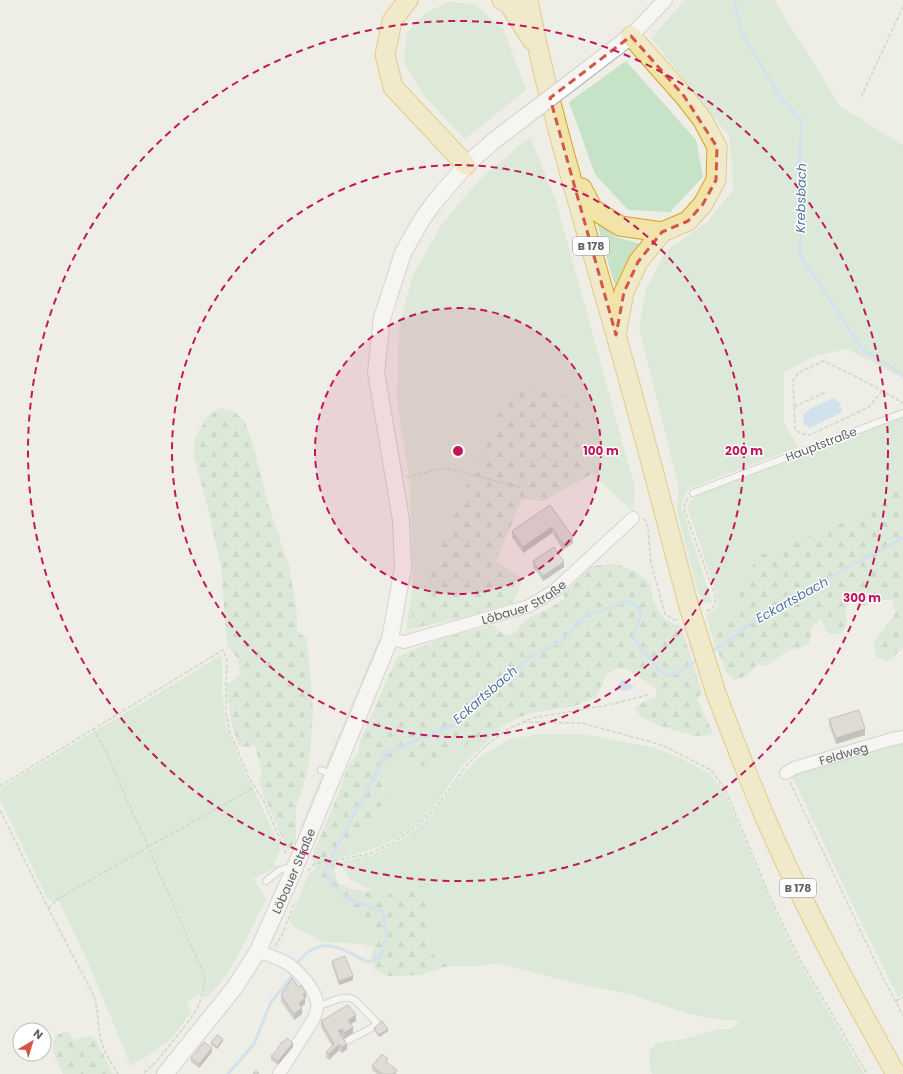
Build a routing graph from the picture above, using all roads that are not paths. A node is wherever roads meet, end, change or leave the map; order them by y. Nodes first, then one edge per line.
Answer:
1 (408, 0) edge
2 (502, 0) edge
3 (528, 0) edge
4 (665, 0) edge
5 (631, 36) junction
6 (537, 47) junction
7 (565, 156) junction
8 (466, 165) junction
9 (662, 232) junction
10 (616, 335) junction
11 (903, 413) edge
12 (693, 493) road end
13 (633, 518) road end
14 (388, 643) junction
15 (903, 737) edge
16 (786, 773) road end
17 (300, 872) junction
18 (266, 881) dead end
19 (263, 953) junction
20 (317, 1006) junction
21 (346, 1042) edge
22 (165, 1074) edge
23 (279, 1074) edge
24 (896, 1074) edge

1 - 8 highway
2 - 6 highway
3 - 6 highway, B 178
4 - 5 street
5 - 8 main road, bridge
5 - 9 highway
6 - 7 highway, B 178
7 - 9 highway
7 - 10 highway, B 178
8 - 14 main road
9 - 10 highway
10 - 24 highway, B 178, bridge
11 - 12 lane, Hauptstraße
13 - 14 street, Löbauer Straße
14 - 17 main road, Löbauer Straße
15 - 16 street, Feldweg
17 - 18 lane
17 - 19 main road, Löbauer Straße
19 - 20 street
19 - 22 main road, Löbauer Straße
20 - 21 lane
20 - 23 street

